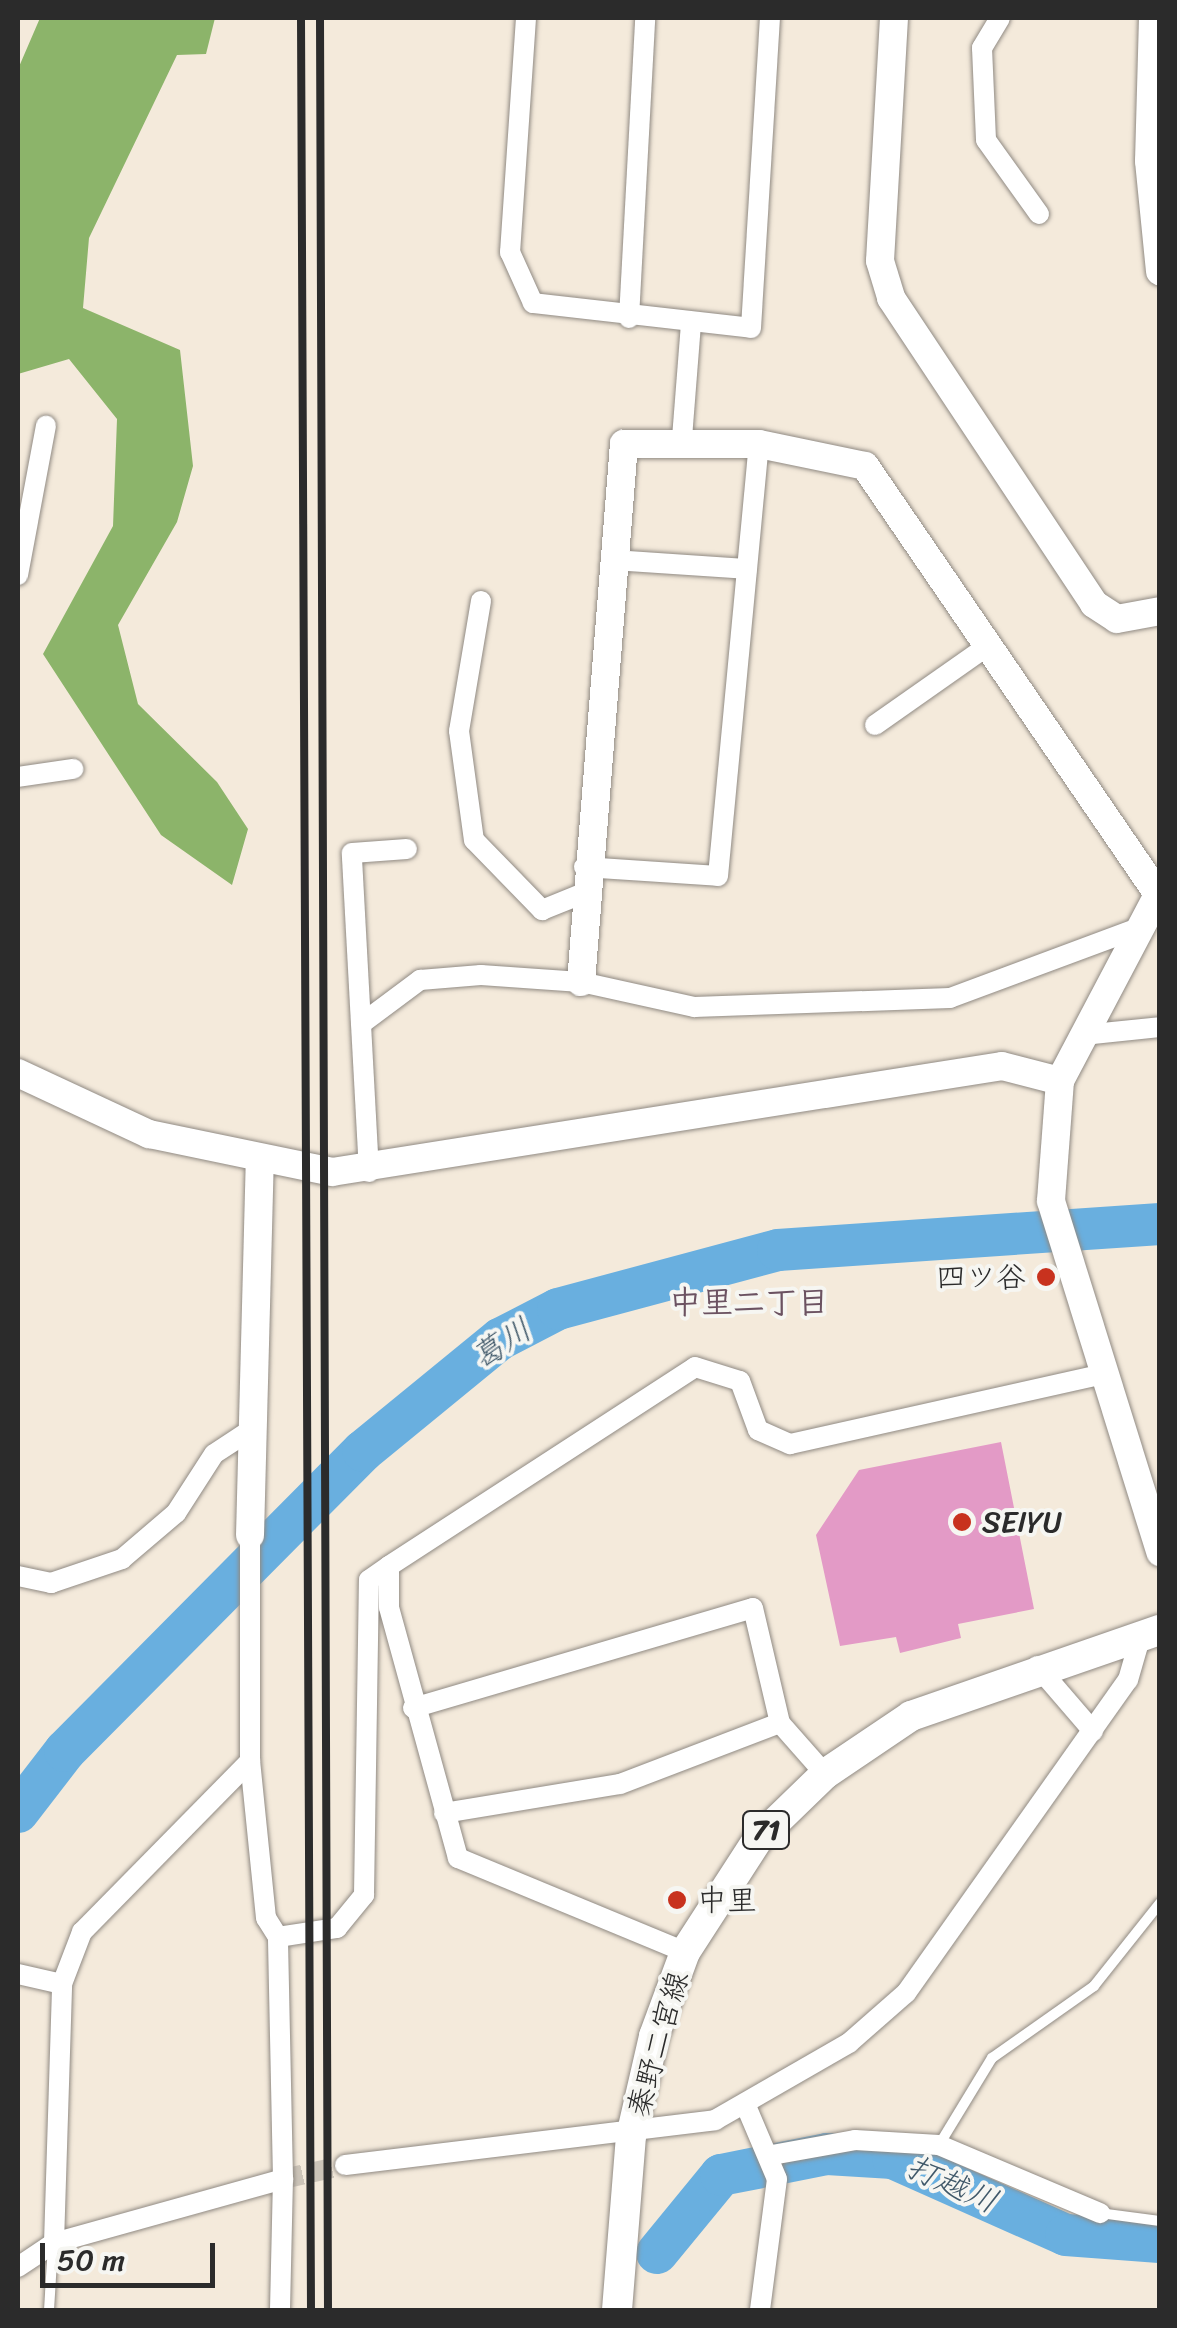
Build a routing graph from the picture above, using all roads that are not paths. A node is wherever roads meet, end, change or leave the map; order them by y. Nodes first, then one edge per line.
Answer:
1 (526, 18) edge
2 (645, 18) edge
3 (770, 18) edge
4 (894, 18) edge
5 (1000, 18) edge
6 (1153, 18) edge
7 (1039, 214) dead end
8 (1156, 218) edge
9 (1160, 271) edge
10 (629, 318) junction
11 (691, 323) junction
12 (46, 426) dead end
13 (682, 438) junction
14 (759, 444) junction
15 (612, 560) junction
16 (748, 569) junction
17 (18, 574) edge
18 (481, 601) dead end
19 (1160, 611) edge
20 (989, 645) junction
21 (876, 725) dead end
22 (73, 769) dead end
23 (18, 776) edge
24 (407, 848) dead end
25 (584, 880) junction
26 (1159, 892) edge
27 (1140, 927) junction
28 (581, 982) junction
29 (365, 1022) junction
30 (1160, 1027) edge
31 (1083, 1035) junction
32 (18, 1074) edge
33 (1060, 1081) junction
34 (260, 1163) junction
35 (370, 1172) junction
36 (1098, 1375) junction
37 (252, 1428) junction
38 (250, 1535) joint
39 (1160, 1552) edge
40 (389, 1566) junction
41 (18, 1576) edge
42 (1150, 1632) edge
43 (1037, 1666) junction
44 (413, 1708) junction
45 (780, 1723) junction
46 (1093, 1731) junction
47 (250, 1761) junction
48 (825, 1774) junction
49 (444, 1813) junction
50 (1160, 1903) edge
51 (278, 1938) junction
52 (685, 1952) junction
53 (18, 1974) edge
54 (62, 1984) junction
55 (746, 2106) junction
56 (631, 2136) junction
57 (939, 2145) junction
58 (772, 2155) junction
59 (344, 2165) tunnel mouth
60 (282, 2179) junction
61 (1100, 2213) joint
62 (1160, 2221) edge
63 (54, 2242) junction
64 (18, 2267) edge
65 (49, 2310) edge
66 (280, 2310) edge
67 (617, 2310) edge
68 (760, 2310) edge

1 - 10 street
2 - 10 street
3 - 11 street
4 - 19 street
5 - 7 street
6 - 8 street
8 - 9 street
10 - 11 street
11 - 13 street
12 - 17 street
13 - 14 street
13 - 15 street
14 - 16 street
14 - 20 street
15 - 16 street
15 - 25 street
16 - 25 street
18 - 25 street
20 - 21 street
20 - 26 street
22 - 23 street
24 - 29 street
25 - 28 street
26 - 27 street
27 - 28 street
27 - 31 street
28 - 29 street
29 - 35 street
30 - 31 street
31 - 33 street
32 - 34 street
33 - 35 street
33 - 36 street
34 - 35 street
34 - 37 street
36 - 39 street
36 - 40 street
37 - 38 street
37 - 41 street
38 - 47 street
40 - 44 street
40 - 51 street
42 - 43 main road, 秦野二宮線 / 71
42 - 46 street
43 - 46 street
43 - 48 main road, 秦野二宮線 / 71
44 - 45 street
44 - 49 street
45 - 48 street
45 - 49 street
46 - 55 street
47 - 51 street
47 - 54 street
48 - 52 main road, 秦野二宮線 / 71
49 - 52 street
50 - 57 lane
51 - 60 street
52 - 56 main road, 秦野二宮線 / 71
53 - 54 street
54 - 63 street
55 - 56 street
55 - 58 street
56 - 59 street
56 - 67 main road, 秦野二宮線 / 71
57 - 58 street
57 - 61 street
58 - 68 street
60 - 63 street
60 - 66 street
61 - 62 lane
63 - 64 street
63 - 65 lane

